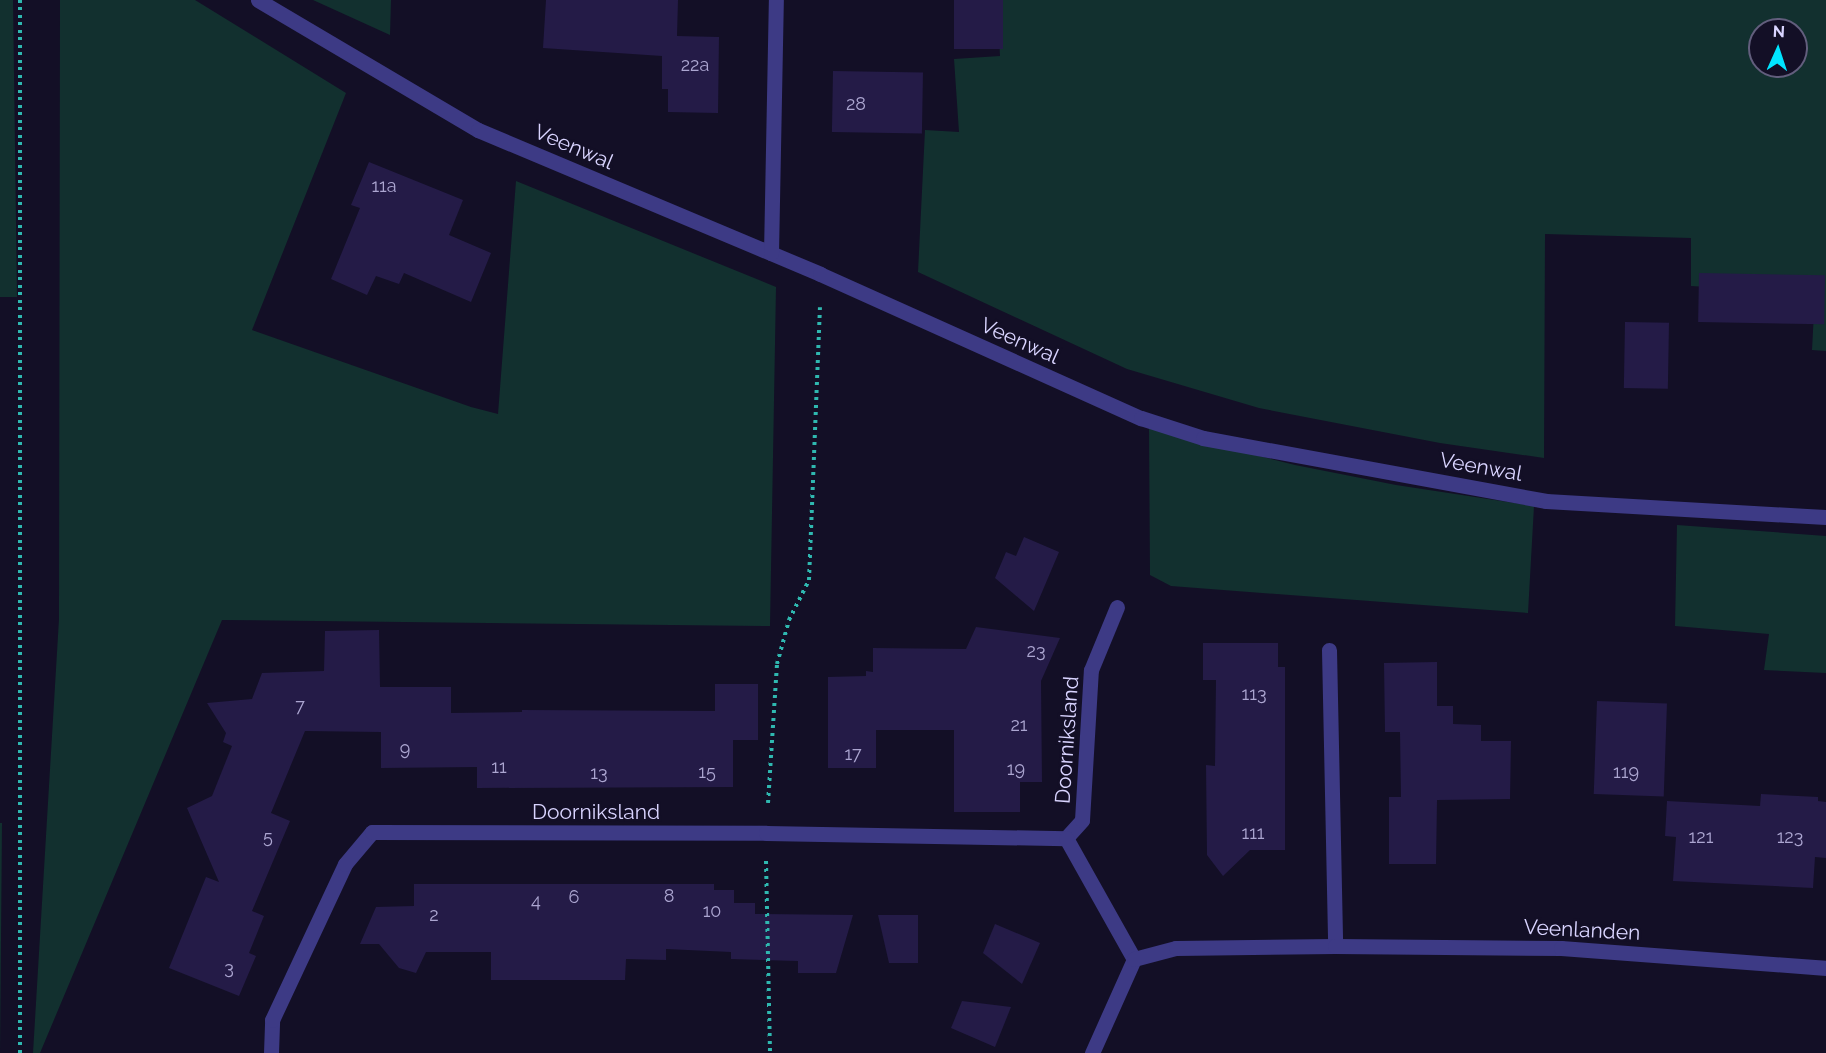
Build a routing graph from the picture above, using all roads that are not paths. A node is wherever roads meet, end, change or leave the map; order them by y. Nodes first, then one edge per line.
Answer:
1 (258, 0) edge
2 (776, 0) edge
3 (771, 253) junction
4 (1826, 517) edge
5 (1117, 607) dead end
6 (1329, 650) dead end
7 (1066, 838) junction
8 (1335, 946) junction
9 (1134, 959) junction
10 (1826, 968) edge
11 (271, 1053) edge
12 (1092, 1053) edge

1 - 3 street, Veenwal
2 - 3 street
3 - 4 street, Veenwal
5 - 7 street, Doorniksland
6 - 8 street
7 - 9 street
7 - 11 street, Doorniksland
8 - 9 street, Veenlanden
8 - 10 street, Veenlanden
9 - 12 street

